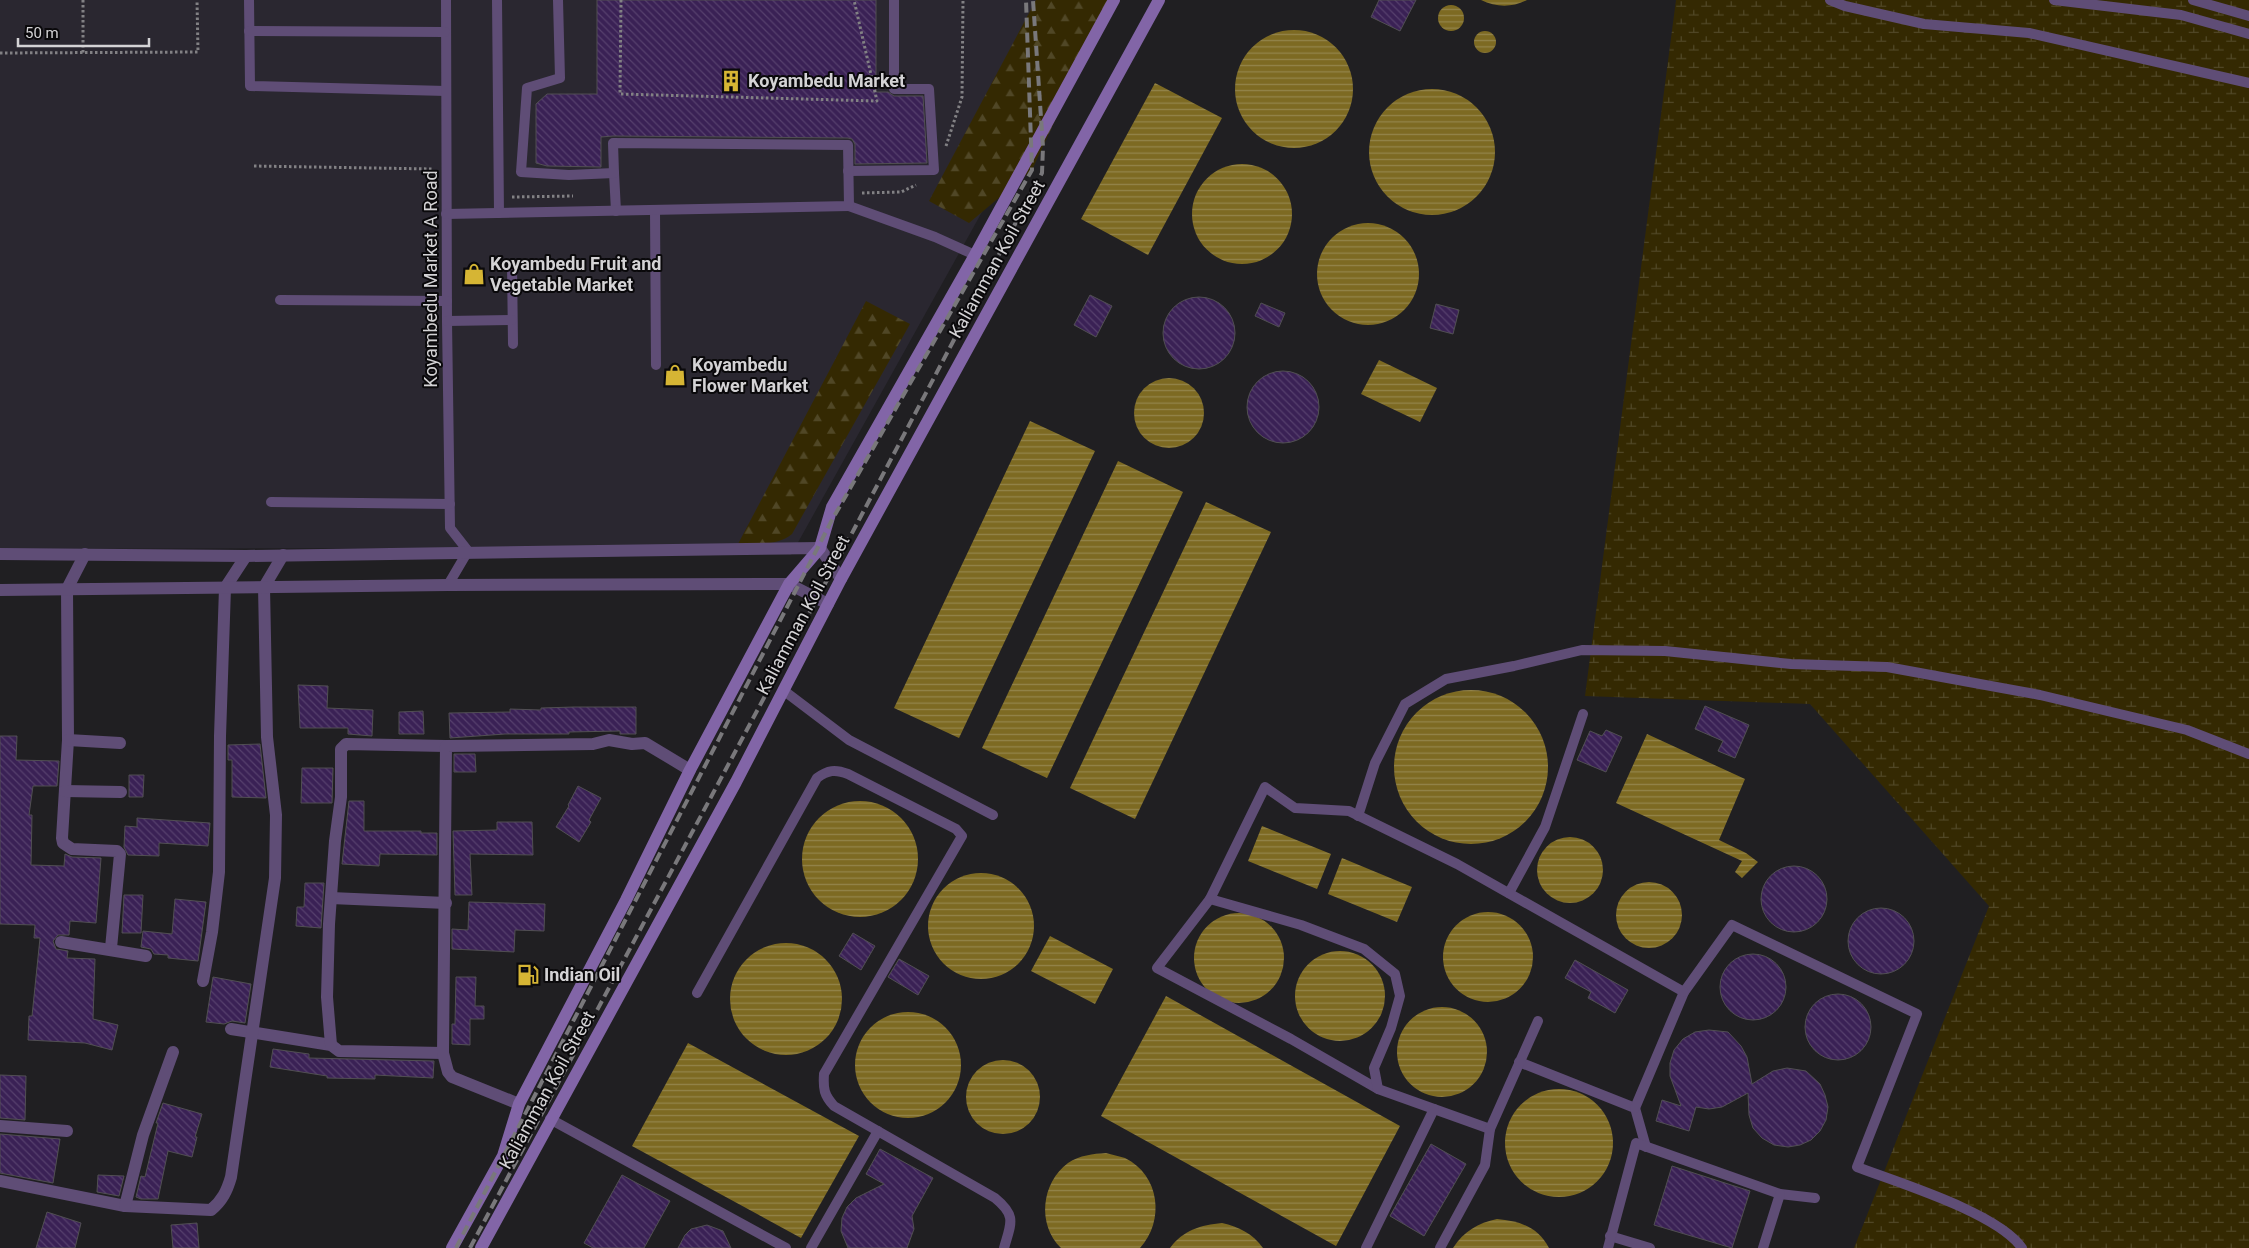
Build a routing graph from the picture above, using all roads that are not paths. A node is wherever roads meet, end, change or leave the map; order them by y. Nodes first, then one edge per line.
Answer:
1 (249, 0) edge
2 (446, 0) edge
3 (497, 0) edge
4 (558, 0) edge
5 (894, 0) edge
6 (1114, 0) edge
7 (1159, 0) edge
8 (1830, 0) edge
9 (2054, 0) edge
10 (2193, 0) edge
11 (2249, 16) edge
12 (250, 31) junction
13 (445, 32) junction
14 (2249, 34) edge
15 (2249, 83) edge
16 (446, 91) junction
17 (848, 171) junction
18 (614, 173) junction
19 (849, 206) junction
20 (655, 210) junction
21 (616, 211) junction
22 (498, 213) junction
23 (446, 214) junction
24 (975, 255) junction
25 (512, 264) dead end
26 (280, 300) dead end
27 (448, 301) junction
28 (512, 320) junction
29 (446, 321) junction
30 (513, 344) dead end
31 (656, 365) dead end
32 (271, 502) dead end
33 (450, 504) junction
34 (820, 548) junction
35 (468, 551) junction
36 (0, 554) edge
37 (85, 554) junction
38 (283, 555) junction
39 (246, 556) junction
40 (841, 579) junction
41 (789, 584) junction
42 (448, 585) junction
43 (226, 588) junction
44 (264, 588) junction
45 (67, 589) junction
46 (0, 590) edge
47 (828, 604) junction
48 (783, 690) junction
49 (1583, 714) dead end
50 (68, 740) junction
51 (120, 743) dead end
52 (446, 746) junction
53 (2249, 754) edge
54 (690, 770) junction
55 (65, 791) junction
56 (121, 792) dead end
57 (993, 814) dead end
58 (1358, 816) junction
59 (1509, 893) junction
60 (331, 898) junction
61 (1210, 899) junction
62 (446, 904) junction
63 (61, 942) dead end
64 (111, 948) junction
65 (146, 956) dead end
66 (203, 981) dead end
67 (1684, 992) junction
68 (697, 993) dead end
69 (1538, 1021) dead end
70 (231, 1029) dead end
71 (254, 1033) junction
72 (330, 1045) junction
73 (173, 1052) dead end
74 (444, 1053) junction
75 (1519, 1062) junction
76 (1378, 1089) junction
77 (519, 1104) junction
78 (1635, 1108) junction
79 (1434, 1109) junction
80 (550, 1119) junction
81 (0, 1126) edge
82 (1490, 1129) junction
83 (878, 1131) junction
84 (67, 1132) dead end
85 (1646, 1146) junction
86 (0, 1181) edge
87 (1780, 1194) junction
88 (1814, 1198) dead end
89 (125, 1206) junction
90 (1610, 1236) junction
91 (452, 1248) edge
92 (481, 1248) edge
93 (786, 1248) edge
94 (811, 1248) edge
95 (1004, 1248) edge
96 (1366, 1248) edge
97 (1440, 1248) edge
98 (1608, 1248) edge
99 (1650, 1248) edge
100 (1763, 1248) edge
101 (2022, 1248) edge

1 - 12 lane
2 - 13 lane, Koyambedu Market A Road
3 - 22 lane
4 - 18 lane
5 - 17 lane
6 - 24 main road, Kaliamman Koil Street
7 - 40 main road, Kaliamman Koil Street
8 - 15 lane
9 - 14 lane
10 - 11 lane
12 - 13 lane
12 - 16 lane
13 - 16 lane, Koyambedu Market A Road
16 - 23 lane, Koyambedu Market A Road
17 - 18 lane
17 - 19 lane
18 - 21 lane
19 - 20 lane
19 - 24 lane
20 - 21 lane
20 - 31 lane
21 - 22 lane
22 - 23 lane
23 - 27 lane, Koyambedu Market A Road
24 - 34 main road, Kaliamman Koil Street
25 - 28 lane
26 - 27 lane
27 - 29 lane, Koyambedu Market A Road
28 - 29 lane
28 - 30 lane
29 - 33 lane, Koyambedu Market A Road
32 - 33 lane
33 - 35 lane, Koyambedu Market A Road
34 - 35 street
34 - 40 street
34 - 41 main road, Kaliamman Koil Street
35 - 38 street
35 - 42 lane
36 - 37 street
37 - 39 street
37 - 45 street
38 - 39 street
38 - 44 street
39 - 43 street
40 - 47 main road, Kaliamman Koil Street
41 - 42 street
41 - 47 street
41 - 54 main road, Kaliamman Koil Street
42 - 44 street
43 - 44 street
43 - 45 street
43 - 66 street
44 - 71 street
45 - 46 street
45 - 50 street
47 - 48 main road, Kaliamman Koil Street
48 - 57 lane
48 - 80 main road, Kaliamman Koil Street
49 - 59 lane
50 - 51 street
50 - 55 street
52 - 54 street
52 - 60 street
52 - 62 street
53 - 58 lane
54 - 77 main road, Kaliamman Koil Street
55 - 56 street
55 - 64 street
58 - 59 lane
58 - 61 lane
59 - 67 lane
60 - 62 street
60 - 72 street
61 - 76 lane
61 - 76 lane
62 - 74 street
63 - 64 street
64 - 65 street
67 - 78 lane
67 - 101 lane
68 - 83 lane
69 - 75 lane
70 - 71 street
71 - 72 street
71 - 89 street
72 - 74 street
73 - 89 street
74 - 77 street
75 - 78 lane
75 - 82 lane
76 - 79 lane
77 - 91 main road, Kaliamman Koil Street
78 - 85 lane
79 - 82 lane
79 - 96 lane
80 - 92 main road, Kaliamman Koil Street
80 - 93 lane
81 - 84 street
82 - 97 lane
83 - 94 lane
83 - 95 lane
85 - 87 lane
85 - 90 lane
86 - 89 street
87 - 88 lane
87 - 100 lane
90 - 98 lane
90 - 99 lane

